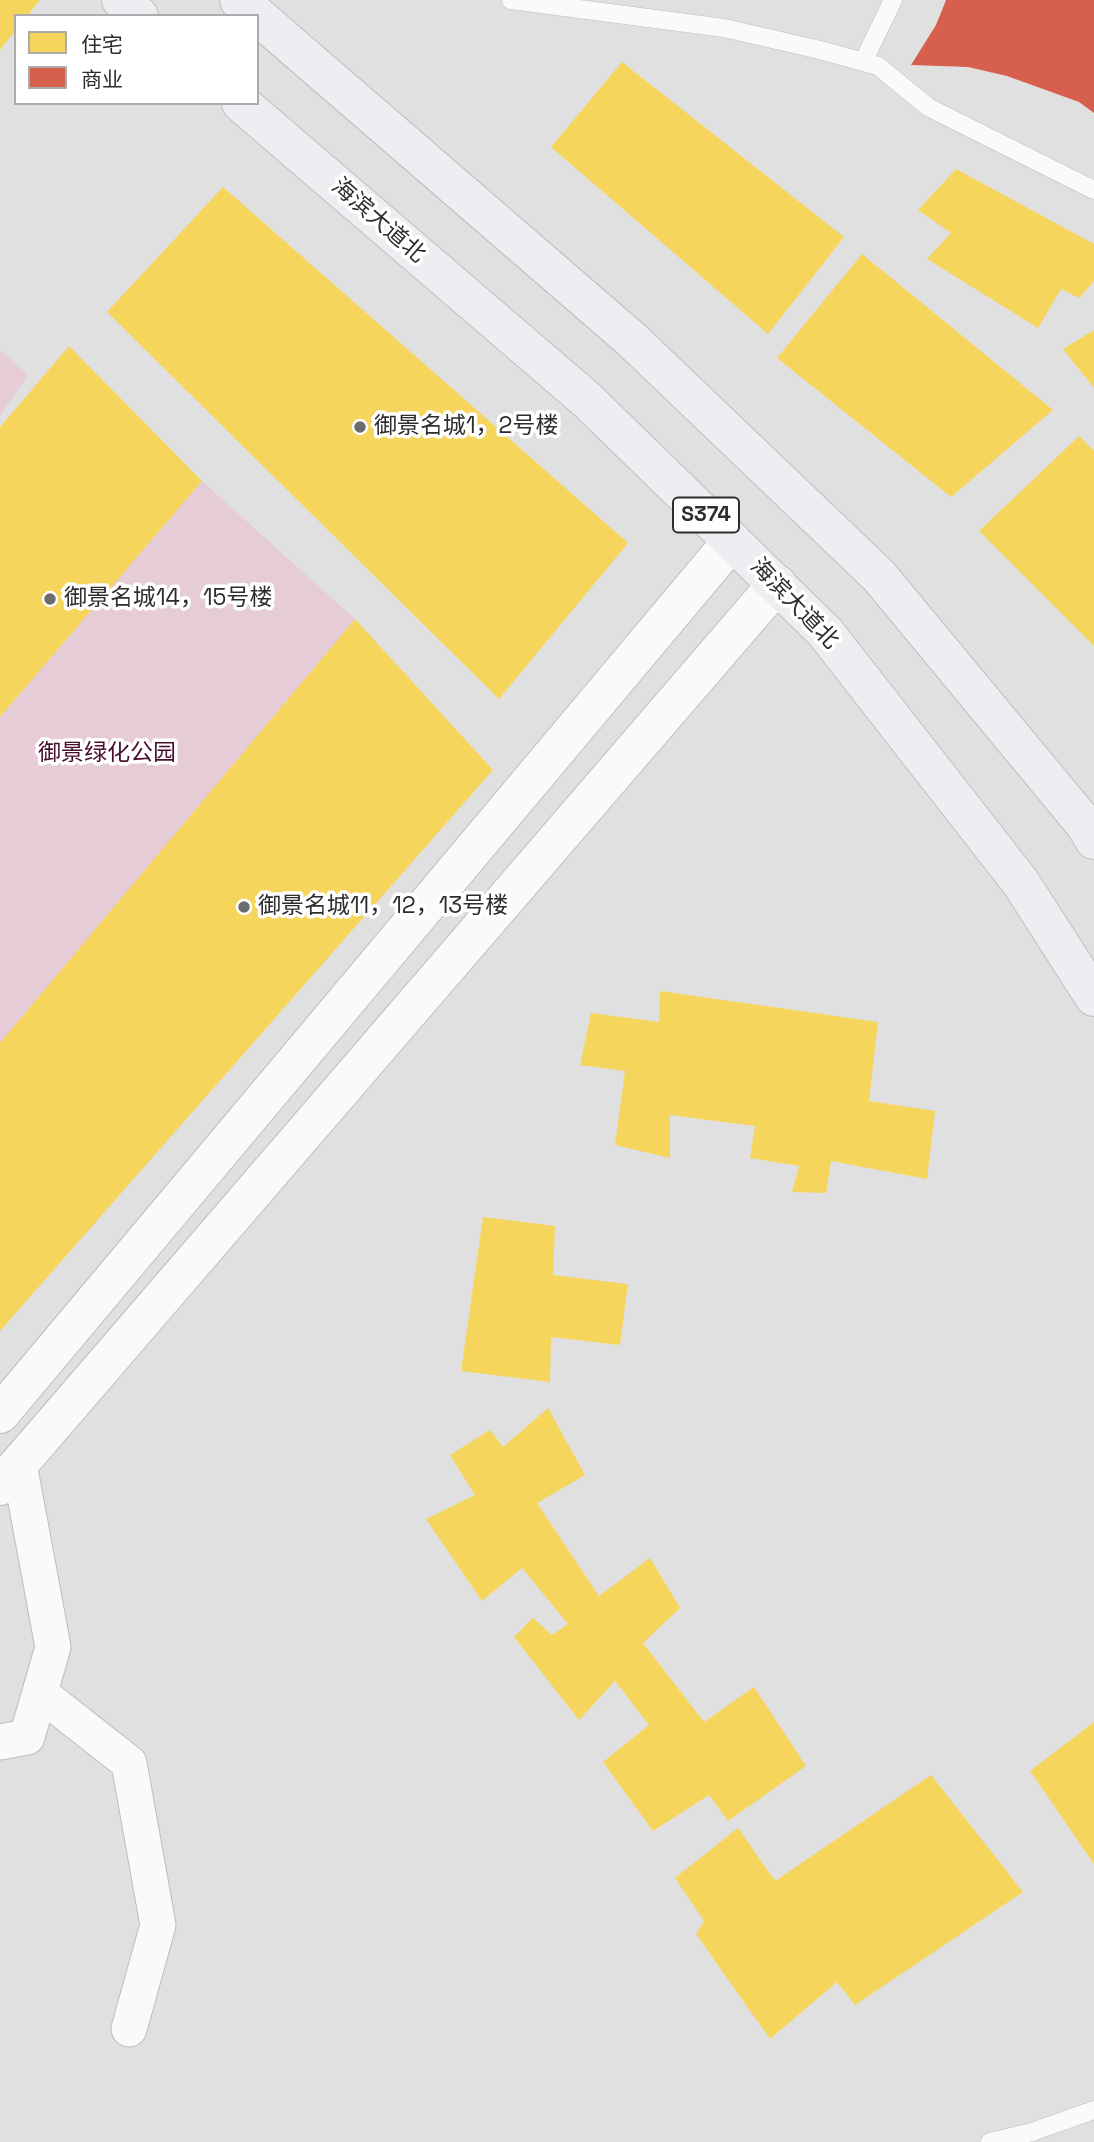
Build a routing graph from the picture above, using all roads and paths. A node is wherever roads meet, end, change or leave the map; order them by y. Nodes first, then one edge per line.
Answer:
1 (121, 0) edge
2 (239, 0) edge
3 (511, 0) edge
4 (893, 0) edge
5 (137, 14) edge
6 (255, 14) edge
7 (259, 17) edge
8 (863, 62) junction
9 (243, 105) edge
10 (1094, 190) edge
11 (732, 541) junction
12 (777, 584) junction
13 (1094, 840) edge
14 (1094, 997) edge
15 (0, 1415) edge
16 (9, 1475) edge
17 (40, 1693) junction
18 (0, 1742) edge
19 (129, 2029) dead end
20 (1094, 2110) edge
21 (990, 2142) edge

1 - 5 main road
2 - 6 main road
3 - 8 lane
4 - 8 lane
7 - 13 main road
8 - 10 lane
9 - 11 main road, 海滨大道北 / S374
11 - 12 main road, 海滨大道北 / S374
11 - 15 street
12 - 14 main road, 海滨大道北 / S374
12 - 16 street
16 - 17 street
17 - 18 street
17 - 19 street
20 - 21 lane

